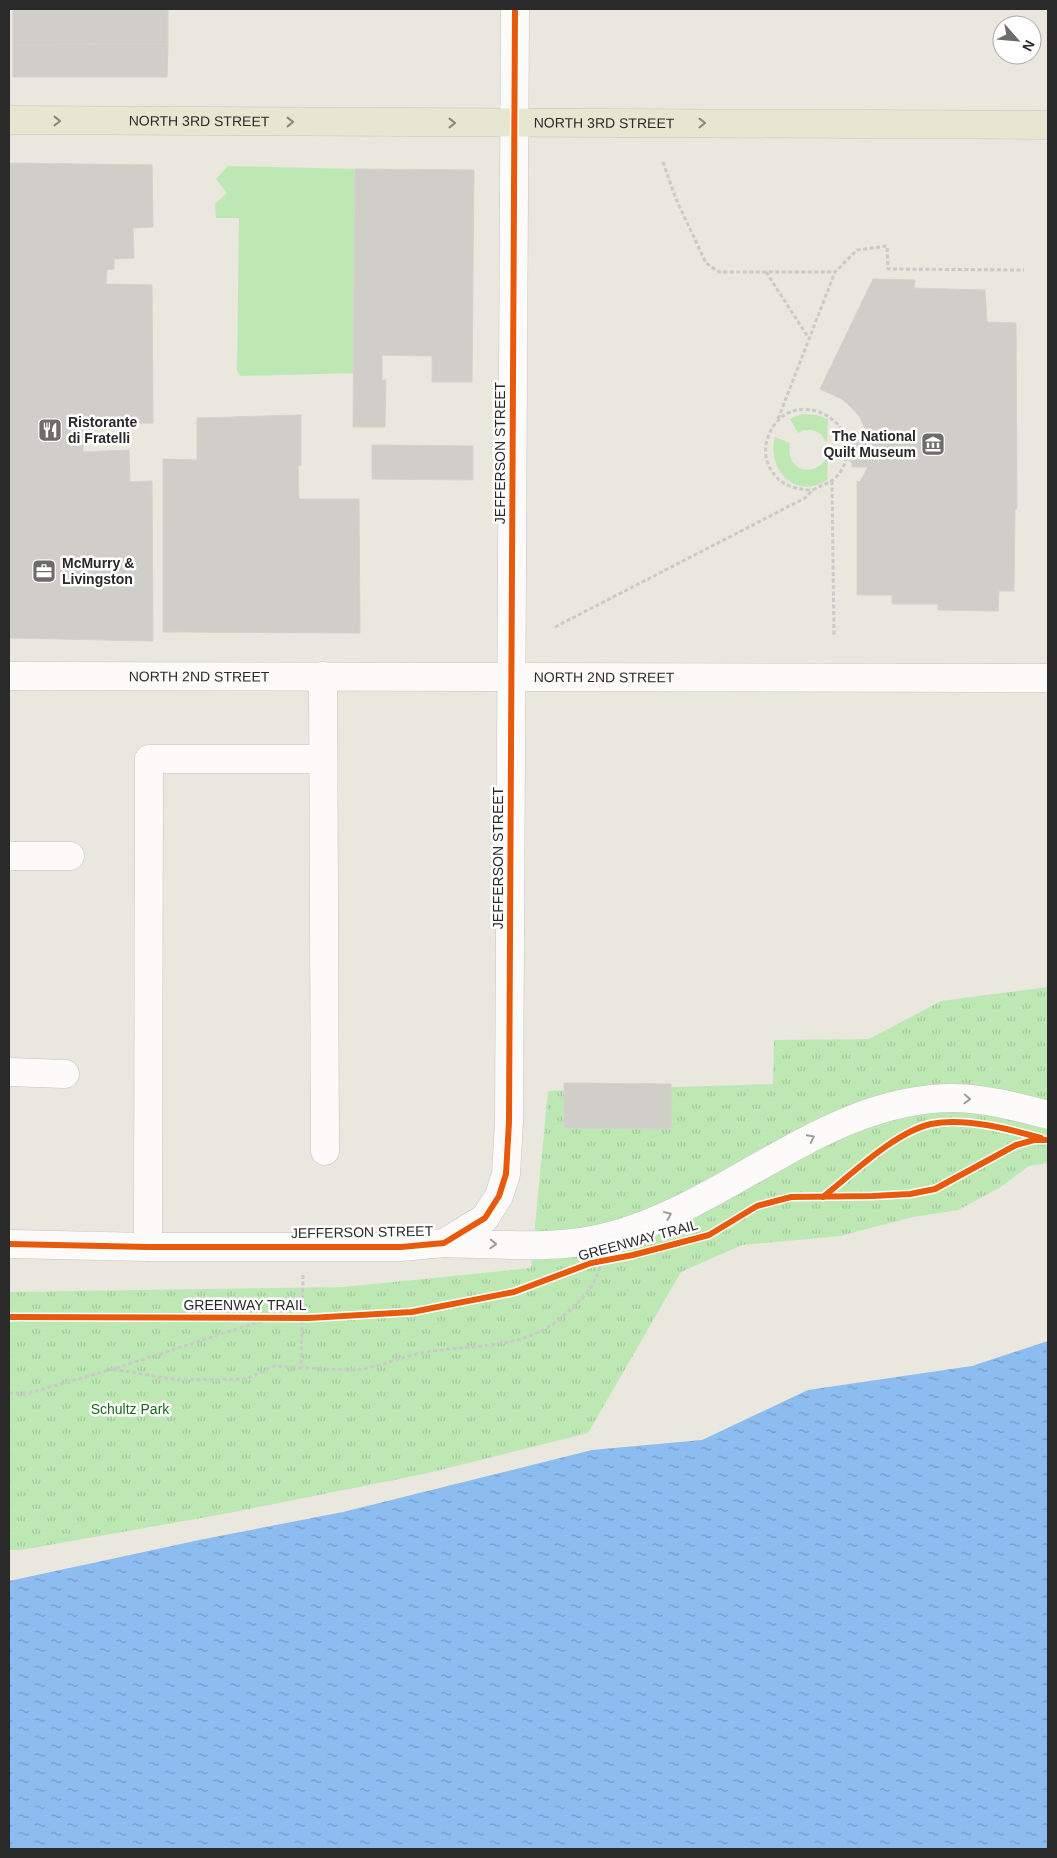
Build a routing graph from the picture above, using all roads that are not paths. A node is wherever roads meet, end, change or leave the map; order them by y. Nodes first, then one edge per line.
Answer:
1 (515, 9) edge
2 (9, 120) edge
3 (515, 123) junction
4 (1048, 125) edge
5 (9, 676) edge
6 (323, 676) junction
7 (511, 676) junction
8 (1048, 678) edge
9 (323, 759) junction
10 (9, 856) edge
11 (70, 856) dead end
12 (9, 1072) edge
13 (65, 1074) dead end
14 (1048, 1115) edge
15 (326, 1151) dead end
16 (444, 1243) junction
17 (9, 1244) edge
18 (148, 1247) junction

1 - 3 street, JEFFERSON STREET
2 -> 3 main road, NORTH 3RD STREET
3 -> 4 main road, NORTH 3RD STREET
3 - 7 street, JEFFERSON STREET
5 - 6 street, NORTH 2ND STREET
6 - 7 street, NORTH 2ND STREET
6 - 9 street
7 - 8 street, NORTH 2ND STREET
7 - 16 street, JEFFERSON STREET
9 - 15 street
9 - 18 street
10 - 11 street
12 - 13 street
16 -> 14 street
16 - 18 street, JEFFERSON STREET
17 - 18 street, JEFFERSON STREET

